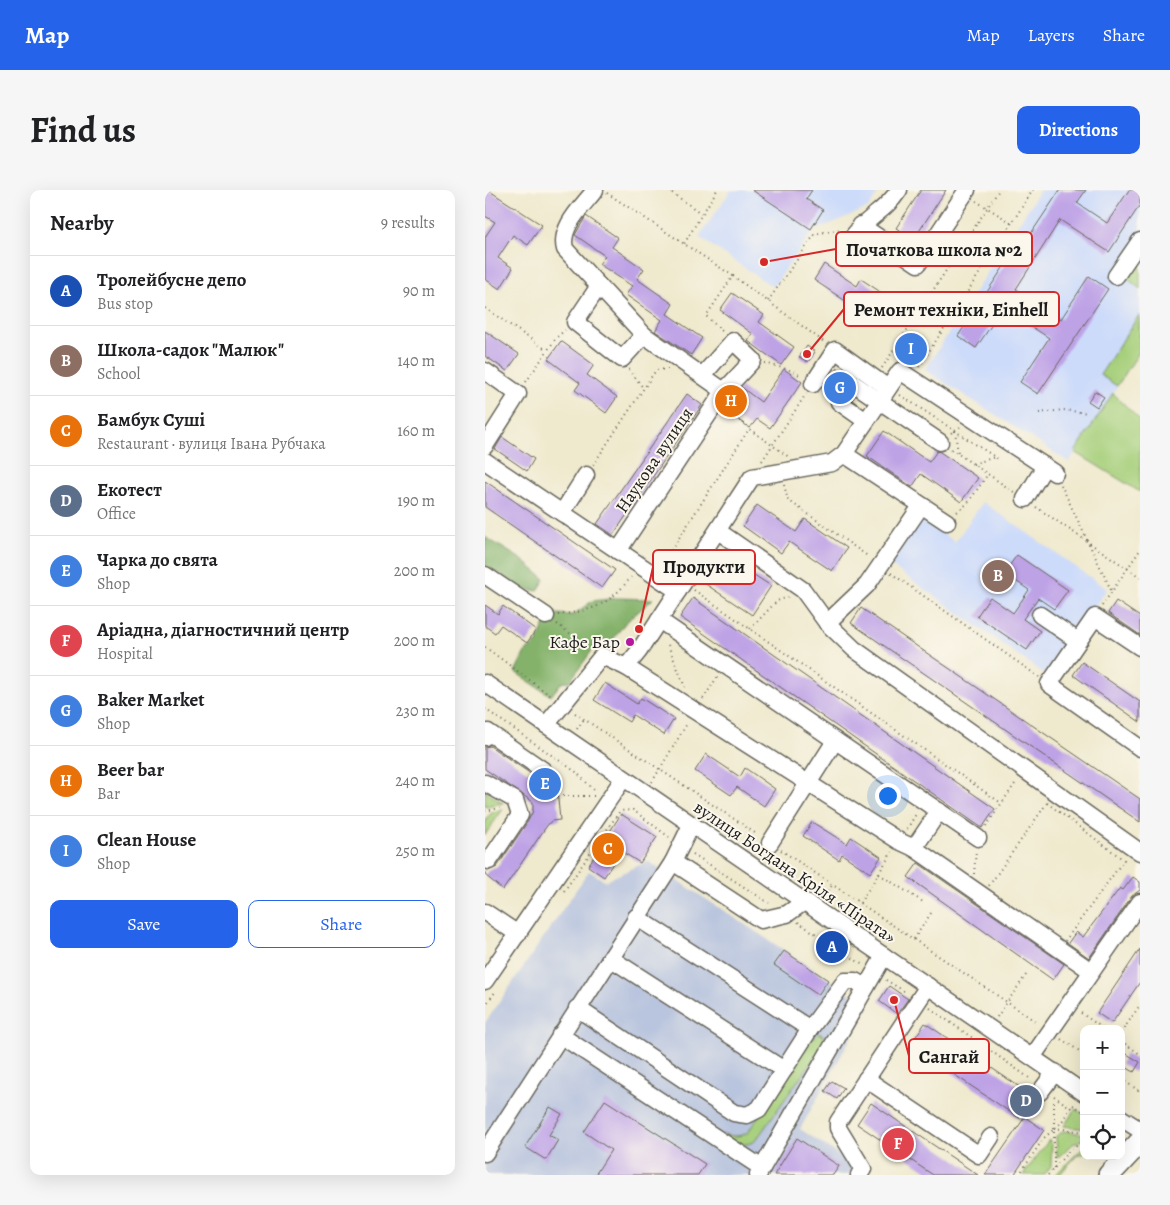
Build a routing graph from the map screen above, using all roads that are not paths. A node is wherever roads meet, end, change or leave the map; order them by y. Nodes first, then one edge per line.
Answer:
1 (595, 190) edge
2 (899, 190) edge
3 (967, 190) edge
4 (860, 225) junction
5 (851, 239) dead end
6 (1140, 241) edge
7 (1116, 276) dead end
8 (599, 286) junction
9 (644, 335) junction
10 (696, 371) junction
11 (485, 372) edge
12 (813, 384) road end
13 (881, 389) junction
14 (724, 391) junction
15 (866, 421) junction
16 (940, 442) road end
17 (485, 446) edge
18 (844, 454) junction
19 (485, 461) edge
20 (587, 475) road end
21 (1025, 499) road end
22 (921, 506) junction
23 (562, 513) junction
24 (947, 522) road end
25 (718, 531) junction
26 (618, 551) junction
27 (485, 574) edge
28 (681, 587) junction
29 (1040, 615) dead end
30 (546, 616) road end
31 (659, 620) junction
32 (827, 623) junction
33 (1078, 641) junction
34 (1140, 647) edge
35 (626, 667) junction
36 (485, 683) edge
37 (546, 724) junction
38 (486, 733) edge
39 (835, 741) junction
40 (1140, 748) edge
41 (543, 770) dead end
42 (623, 779) junction
43 (485, 783) edge
44 (808, 784) junction
45 (939, 811) junction
46 (691, 825) junction
47 (978, 838) road end
48 (770, 843) road end
49 (915, 848) junction
50 (1140, 852) edge
51 (486, 862) edge
52 (673, 862) junction
53 (804, 902) junction
54 (1140, 902) edge
55 (485, 912) edge
56 (636, 918) junction
57 (517, 934) junction
58 (884, 956) junction
59 (609, 958) junction
60 (1091, 971) junction
61 (485, 981) edge
62 (928, 986) junction
63 (866, 987) junction
64 (577, 1008) junction
65 (810, 1029) junction
66 (560, 1035) junction
67 (1033, 1056) junction
68 (784, 1070) junction
69 (1055, 1072) junction
70 (866, 1079) junction
71 (1080, 1090) edge
72 (1046, 1092) road end
73 (1125, 1124) edge
74 (991, 1137) dead end
75 (1138, 1144) edge
76 (485, 1153) edge
77 (760, 1172) edge
78 (859, 1175) edge
79 (1109, 1175) edge

1 - 8 street
2 - 4 street
3 - 4 street
4 - 5 street
6 - 7 street
8 - 9 street
8 - 9 street
9 - 10 street
10 - 14 street
10 - 14 street, Наукова вулиця
11 - 17 street
12 - 13 street
13 - 15 street
13 - 15 street
13 - 16 street
13 - 21 street
14 - 26 street, Наукова вулиця
15 - 18 street
18 - 22 street
18 - 25 street
19 - 23 street
20 - 23 street
22 - 24 street
22 - 32 street
23 - 26 street
25 - 28 street
25 - 32 street
26 - 28 street
27 - 30 street
28 - 31 street
29 - 33 street
31 - 35 street
31 - 39 street
32 - 50 street
33 - 34 street
33 - 40 street
35 - 37 street
35 - 44 street
36 - 37 street, вулиця Богдана Кріля «Пірата»
37 - 42 street, вулиця Богдана Кріля «Пірата»
38 - 41 street
39 - 44 street
39 - 45 street
42 - 46 street, вулиця Богдана Кріля «Пірата»
42 - 57 street
43 - 51 street
44 - 48 street
44 - 49 street
45 - 47 street
45 - 49 street
46 - 52 street
46 - 53 street, вулиця Богдана Кріля «Пірата»
49 - 60 street
52 - 53 street
52 - 56 street
53 - 58 street, вулиця Богдана Кріля «Пірата»
54 - 60 street
55 - 57 street
56 - 59 street
56 - 65 street
57 - 61 street
58 - 62 street, вулиця Богдана Кріля «Пірата»
58 - 63 street
59 - 64 street
59 - 68 street
60 - 67 street
62 - 67 street, вулиця Богдана Кріля «Пірата»
62 - 70 street
63 - 65 street
63 - 77 street
64 - 66 street
64 - 68 street
65 - 68 street
66 - 76 street
66 - 77 street
67 - 69 street, вулиця Богдана Кріля «Пірата»
69 - 71 street, вулиця Богдана Кріля «Пірата»
69 - 72 street
70 - 74 street
70 - 78 street
73 - 75 street
75 - 79 main road

